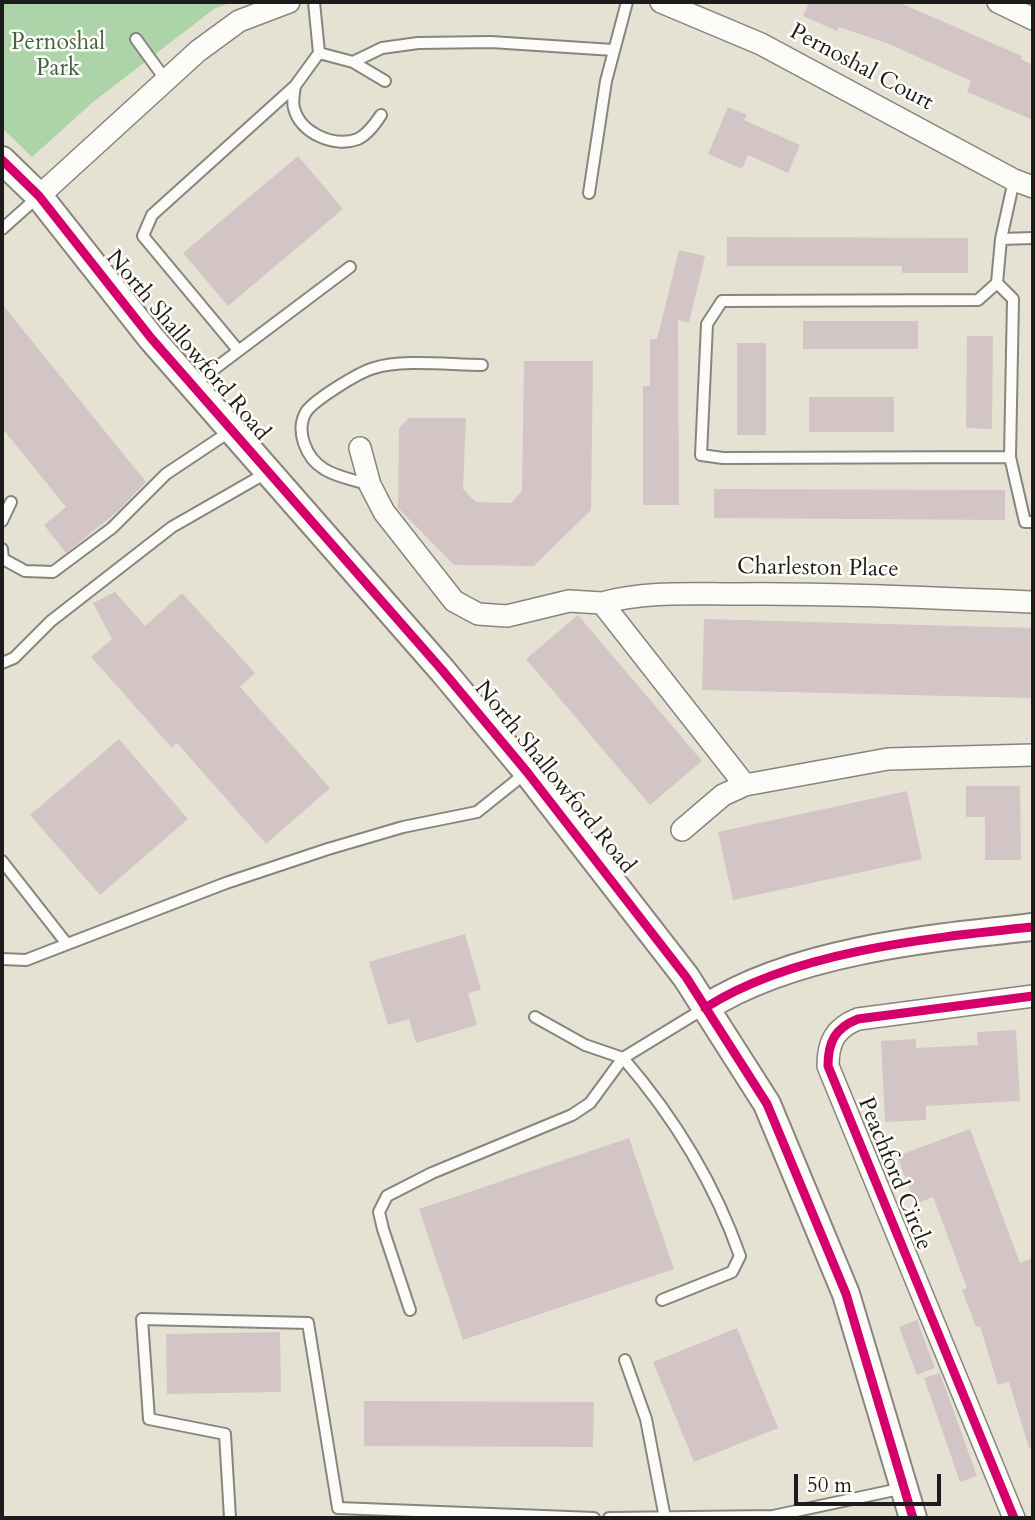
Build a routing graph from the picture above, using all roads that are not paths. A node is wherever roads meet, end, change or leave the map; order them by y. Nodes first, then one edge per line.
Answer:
1 (289, 2) edge
2 (314, 2) edge
3 (627, 2) edge
4 (661, 2) edge
5 (998, 2) edge
6 (1033, 19) edge
7 (136, 39) dead end
8 (613, 50) junction
9 (319, 52) junction
10 (354, 62) junction
11 (164, 79) junction
12 (384, 81) dead end
13 (295, 86) junction
14 (381, 115) dead end
15 (2, 160) edge
16 (1023, 183) edge
17 (589, 193) dead end
18 (39, 196) junction
19 (2, 229) edge
20 (1033, 238) edge
21 (1001, 239) junction
22 (350, 267) dead end
23 (997, 283) junction
24 (238, 350) junction
25 (482, 365) dead end
26 (193, 385) junction
27 (232, 430) junction
28 (360, 448) dead end
29 (1010, 457) junction
30 (268, 472) junction
31 (370, 485) junction
32 (11, 502) dead end
33 (2, 522) edge
34 (1033, 522) edge
35 (2, 549) edge
36 (1033, 602) edge
37 (602, 603) junction
38 (2, 663) edge
39 (1033, 755) edge
40 (527, 772) junction
41 (745, 785) junction
42 (682, 830) dead end
43 (2, 861) edge
44 (1033, 927) edge
45 (67, 944) junction
46 (2, 959) edge
47 (1033, 996) edge
48 (705, 1008) junction
49 (535, 1017) dead end
50 (623, 1058) junction
51 (662, 1300) dead end
52 (410, 1310) dead end
53 (625, 1360) dead end
54 (904, 1488) junction
55 (735, 1517) edge
56 (230, 1518) edge
57 (594, 1518) edge
58 (610, 1518) edge
59 (665, 1518) edge
60 (913, 1518) edge
61 (1014, 1518) edge

1 - 11 street
2 - 9 lane
3 - 8 lane
4 - 16 street, Pernoshal Court
5 - 6 street
7 - 11 lane
8 - 10 lane
8 - 17 lane
9 - 10 lane
9 - 13 lane
10 - 12 lane
11 - 18 street
13 - 14 lane
13 - 24 lane
15 - 18 street, North Shallowford Road
16 - 21 lane
18 - 19 lane
18 - 26 street, North Shallowford Road
20 - 21 lane
21 - 23 lane
22 - 24 lane
23 - 29 lane
23 - 29 lane
24 - 26 lane
25 - 31 lane
26 - 27 street, North Shallowford Road
27 - 30 street, North Shallowford Road
27 - 35 lane
28 - 31 street, Charleston Place
29 - 34 lane
30 - 38 lane
30 - 40 street, North Shallowford Road
31 - 37 street, Charleston Place
32 - 33 lane
36 - 37 street, Charleston Place
37 - 41 street
39 - 41 street
40 - 45 lane
40 - 48 street, North Shallowford Road
41 - 42 street
43 - 45 lane
44 - 48 street
45 - 46 lane
47 - 61 street, Peachford Circle
48 - 50 lane
48 - 54 street, North Shallowford Road
49 - 50 lane
50 - 51 lane
50 - 52 lane
53 - 59 lane
54 - 55 lane
54 - 60 street, North Shallowford Road
55 - 59 lane
56 - 57 lane
58 - 59 lane

